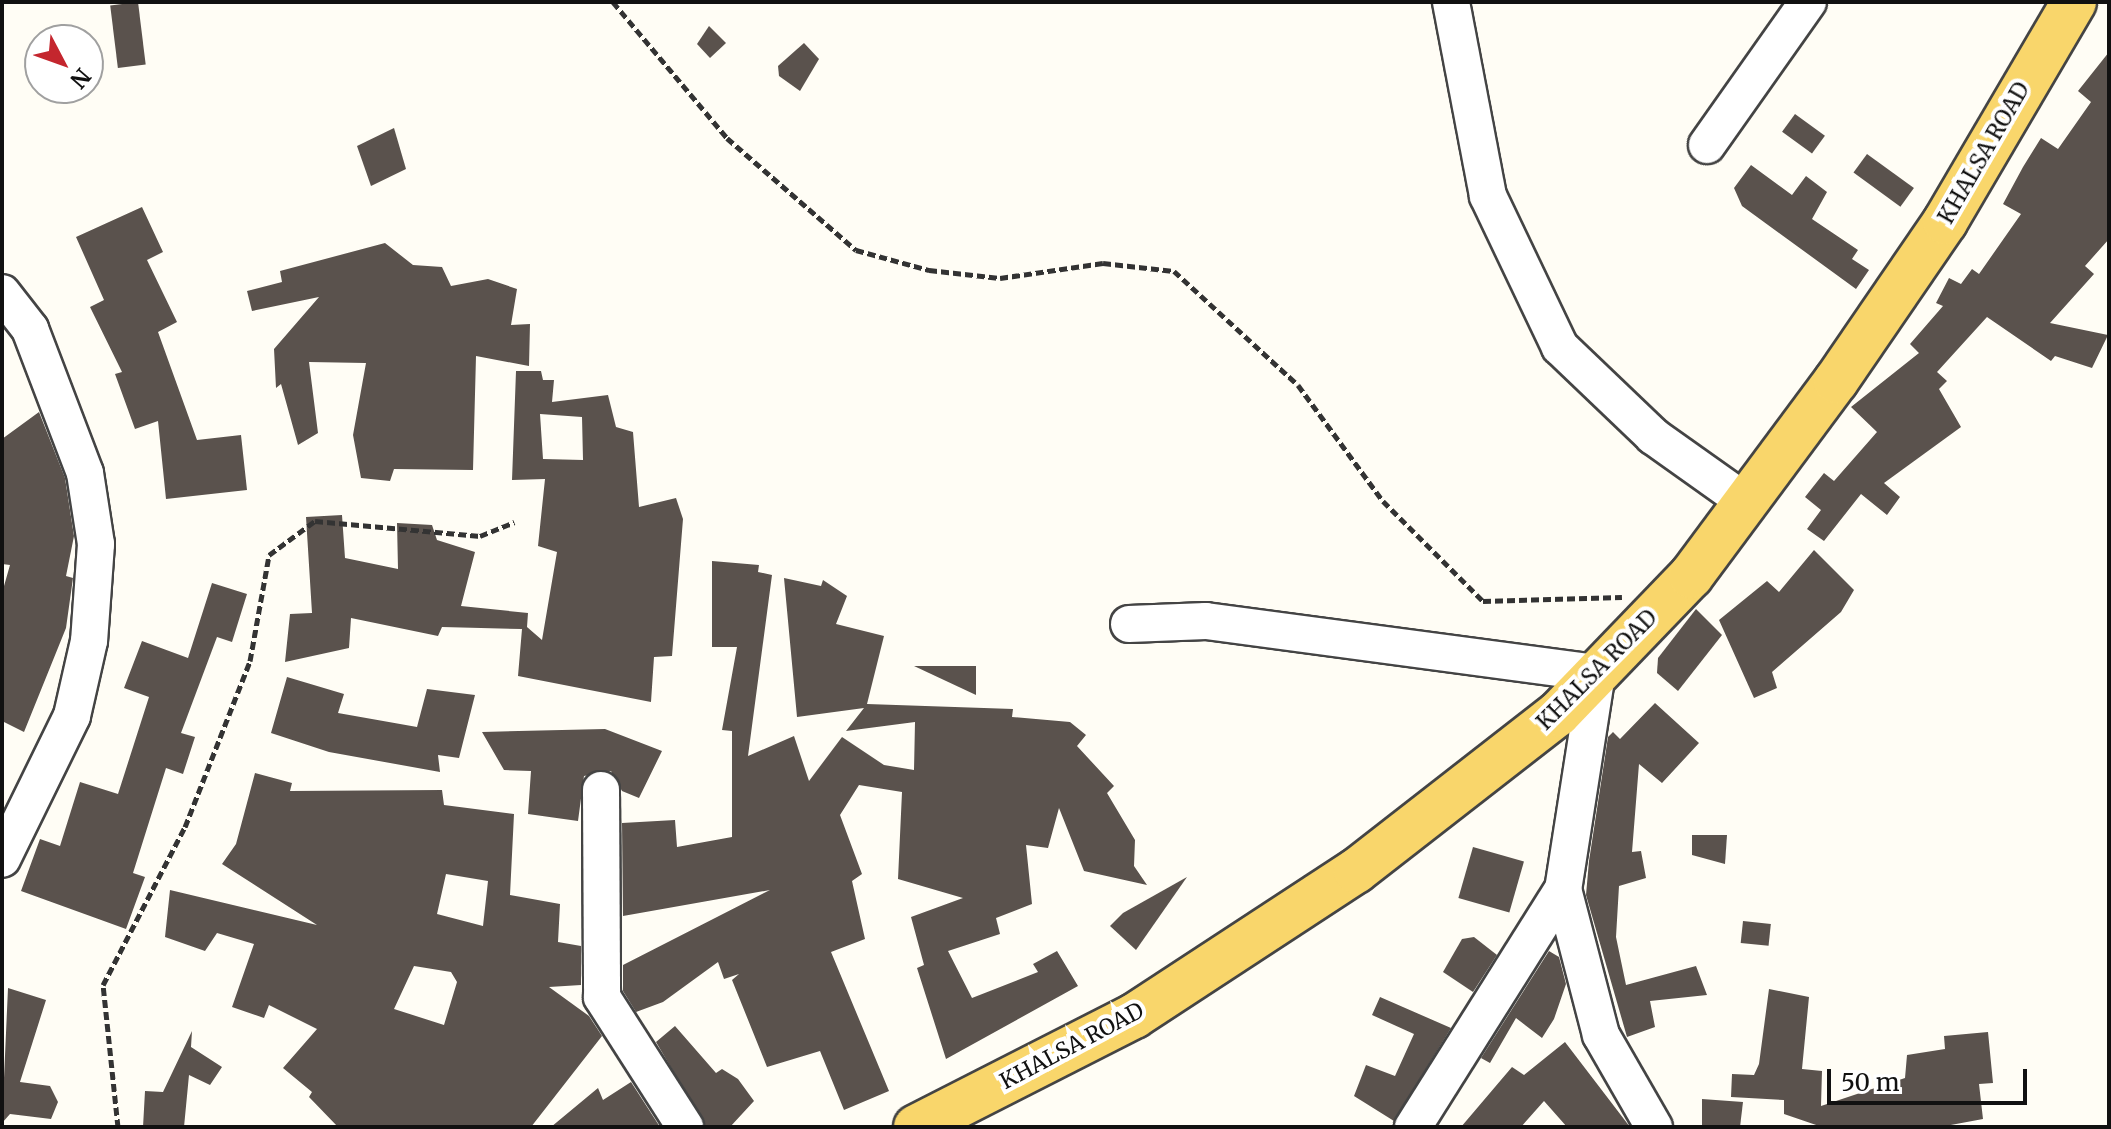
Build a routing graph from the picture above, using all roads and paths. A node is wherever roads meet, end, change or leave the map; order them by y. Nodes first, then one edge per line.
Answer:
1 (613, 2) edge
2 (1451, 2) edge
3 (1808, 2) edge
4 (2074, 2) edge
5 (1707, 145) dead end
6 (2, 293) edge
7 (1746, 502) junction
8 (514, 522) dead end
9 (1636, 593) dead end
10 (1129, 624) dead end
11 (1597, 673) junction
12 (601, 790) dead end
13 (2, 859) edge
14 (1563, 889) junction
15 (118, 1127) edge
16 (685, 1127) edge
17 (916, 1127) edge
18 (1413, 1127) edge
19 (1654, 1127) edge

1 - 9 path
2 - 7 street
3 - 5 street
4 - 7 main road, KHALSA ROAD
6 - 13 street
7 - 11 main road, KHALSA ROAD
8 - 15 path
10 - 11 street
11 - 14 street
11 - 17 main road, KHALSA ROAD
12 - 16 street
14 - 18 street
14 - 19 street

